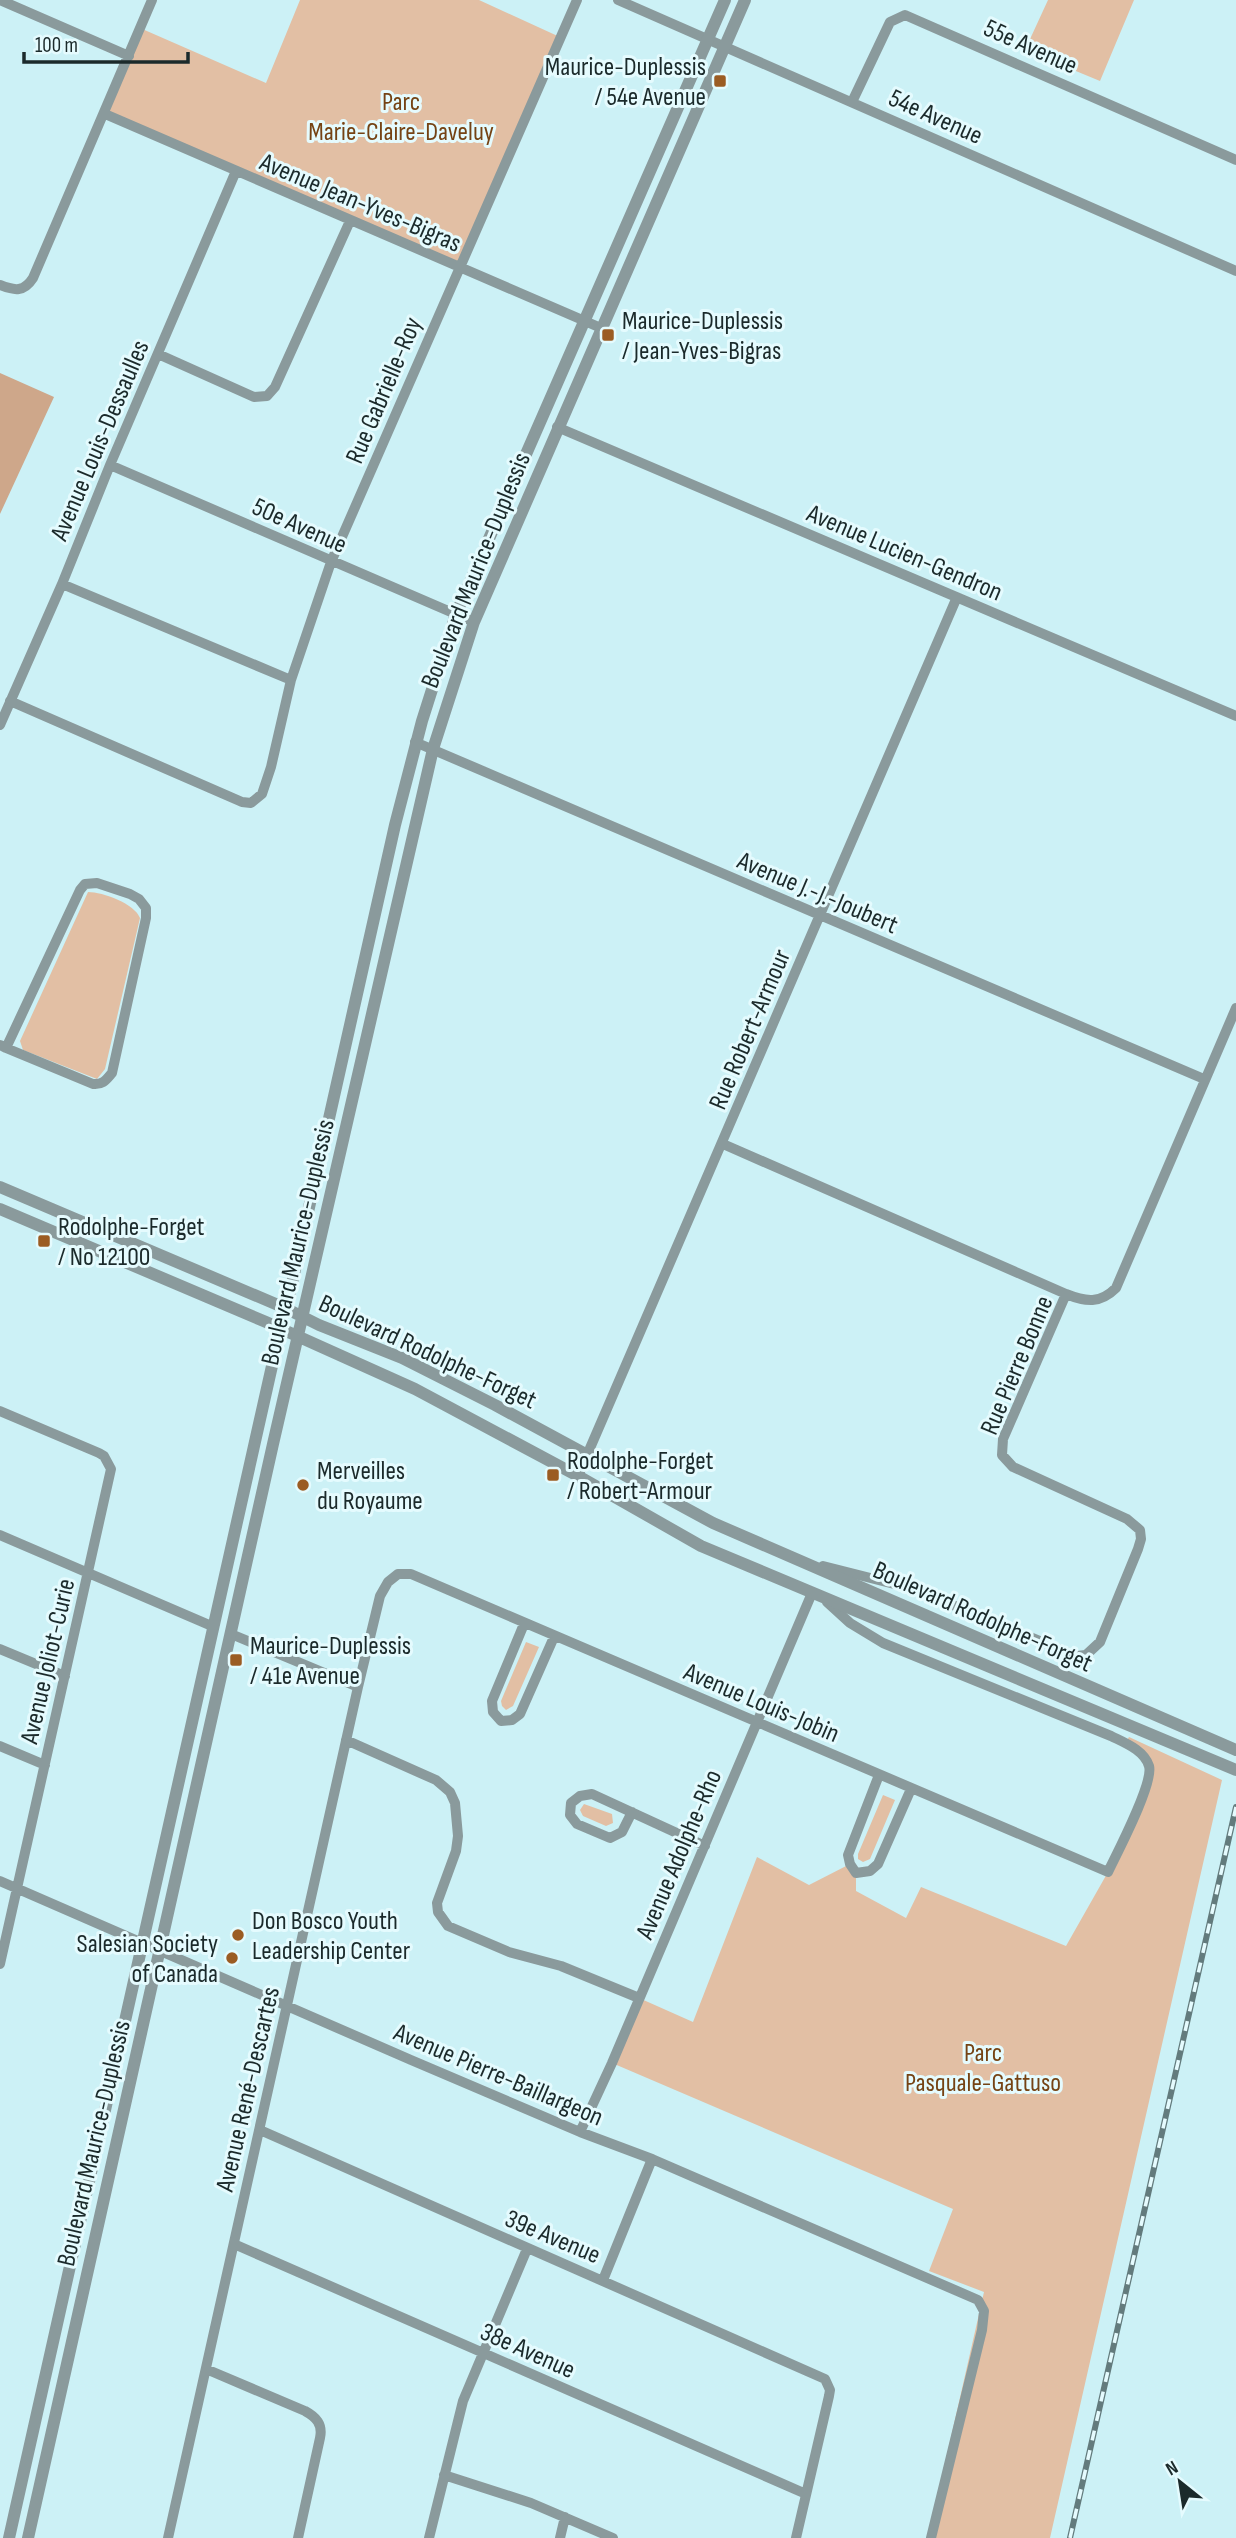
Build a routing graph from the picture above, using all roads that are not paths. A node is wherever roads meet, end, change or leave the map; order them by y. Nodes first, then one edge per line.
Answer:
1 (0, 0) edge
2 (152, 0) edge
3 (578, 0) edge
4 (618, 0) edge
5 (725, 0) edge
6 (746, 0) edge
7 (708, 39) junction
8 (725, 46) junction
9 (129, 56) junction
10 (852, 102) junction
11 (104, 114) junction
12 (1236, 160) edge
13 (236, 171) junction
14 (350, 221) junction
15 (459, 267) junction
16 (1236, 271) edge
17 (0, 285) edge
18 (584, 321) junction
19 (601, 328) junction
20 (158, 354) junction
21 (557, 427) junction
22 (110, 465) junction
23 (331, 562) junction
24 (62, 584) junction
25 (957, 597) junction
26 (456, 614) junction
27 (474, 622) junction
28 (291, 680) junction
29 (10, 701) junction
30 (1236, 716) edge
31 (0, 725) edge
32 (415, 742) junction
33 (432, 749) junction
34 (821, 916) junction
35 (1236, 1008) edge
36 (3, 1046) edge
37 (1204, 1079) junction
38 (723, 1144) junction
39 (0, 1187) edge
40 (0, 1209) edge
41 (1066, 1294) junction
42 (285, 1308) junction
43 (303, 1317) junction
44 (281, 1328) junction
45 (299, 1338) junction
46 (0, 1411) edge
47 (588, 1455) junction
48 (578, 1476) junction
49 (713, 1523) junction
50 (0, 1535) edge
51 (701, 1546) junction
52 (797, 1560) junction
53 (89, 1573) junction
54 (398, 1574) joint
55 (817, 1595) junction
56 (524, 1624) junction
57 (214, 1627) junction
58 (231, 1634) junction
59 (554, 1637) junction
60 (0, 1649) edge
61 (65, 1676) junction
62 (358, 1687) junction
63 (756, 1722) junction
64 (346, 1740) junction
65 (0, 1746) edge
66 (1236, 1750) edge
67 (45, 1765) junction
68 (1236, 1770) edge
69 (879, 1775) junction
70 (911, 1789) junction
71 (632, 1812) junction
72 (705, 1846) junction
73 (1108, 1872) joint
74 (0, 1881) edge
75 (17, 1888) junction
76 (143, 1942) junction
77 (160, 1950) junction
78 (0, 1964) edge
79 (639, 1998) junction
80 (287, 2006) junction
81 (260, 2130) junction
82 (580, 2132) junction
83 (652, 2159) junction
84 (234, 2244) junction
85 (527, 2249) junction
86 (603, 2280) junction
87 (484, 2354) junction
88 (206, 2369) junction
89 (444, 2474) junction
90 (806, 2494) junction
91 (565, 2517) junction
92 (9, 2538) edge
93 (28, 2538) edge
94 (168, 2538) edge
95 (298, 2538) edge
96 (429, 2538) edge
97 (560, 2538) edge
98 (612, 2538) edge
99 (796, 2538) edge
100 (931, 2538) edge

1 - 9 street
2 - 9 street
3 - 15 street, Rue Gabrielle-Roy
4 - 7 street, 54e Avenue
5 - 7 street, Boulevard Maurice-Duplessis
6 - 8 street, Boulevard Maurice-Duplessis
7 - 8 street, 54e Avenue
7 - 18 street, Boulevard Maurice-Duplessis
8 - 10 street, 54e Avenue
8 - 19 street, Boulevard Maurice-Duplessis
9 - 11 street
10 - 12 street, 55e Avenue
10 - 16 street, 54e Avenue
11 - 13 street, Avenue Jean-Yves-Bigras
11 - 17 street
13 - 14 street, Avenue Jean-Yves-Bigras
13 - 20 street, Avenue Louis-Dessaulles
14 - 15 street, Avenue Jean-Yves-Bigras
14 - 20 street
15 - 18 street, Avenue Jean-Yves-Bigras
15 - 23 street, Rue Gabrielle-Roy
18 - 19 street, Avenue Jean-Yves-Bigras
18 - 26 street, Boulevard Maurice-Duplessis
19 - 21 street, Boulevard Maurice-Duplessis
20 - 22 street, Avenue Louis-Dessaulles
21 - 25 street, Avenue Lucien-Gendron
21 - 27 street, Boulevard Maurice-Duplessis
22 - 23 street, 50e Avenue
22 - 24 street, Avenue Louis-Dessaulles
23 - 26 street, 50e Avenue
23 - 28 street, Rue Gabrielle-Roy
24 - 28 street
24 - 29 street, Avenue Louis-Dessaulles
25 - 30 street, Avenue Lucien-Gendron
25 - 34 street, Rue Robert-Armour
26 - 27 street, 50e Avenue
26 - 32 street, Boulevard Maurice-Duplessis
27 - 33 street, Boulevard Maurice-Duplessis
28 - 29 street, Rue Gabrielle-Roy
29 - 31 street, Avenue Louis-Dessaulles
32 - 33 street, Avenue J.-J.-Joubert
32 - 42 street, Boulevard Maurice-Duplessis
33 - 34 street, Avenue J.-J.-Joubert
33 - 43 street, Boulevard Maurice-Duplessis
34 - 37 street, Avenue J.-J.-Joubert
34 - 38 street, Rue Robert-Armour
35 - 37 street, Rue Pierre Bonne
36 - 36 street
37 - 41 street, Rue Pierre Bonne
38 - 41 street
38 - 47 street, Rue Robert-Armour
39 - 42 street, Boulevard Rodolphe-Forget
40 - 44 street, Boulevard Rodolphe-Forget
41 - 52 street, Rue Pierre Bonne
42 - 43 street, Boulevard Rodolphe-Forget
42 - 44 street, Boulevard Maurice-Duplessis
43 - 45 street, Boulevard Maurice-Duplessis
43 - 47 street, Boulevard Rodolphe-Forget
44 - 45 street, Boulevard Rodolphe-Forget
44 - 57 street, Boulevard Maurice-Duplessis
45 - 48 street, Boulevard Rodolphe-Forget
45 - 58 street, Boulevard Maurice-Duplessis
46 - 53 street, Avenue Joliot-Curie
47 - 48 street, Rue Robert-Armour
47 - 49 street, Boulevard Rodolphe-Forget
48 - 51 street, Boulevard Rodolphe-Forget
49 - 51 street
49 - 52 street, Boulevard Rodolphe-Forget
50 - 53 street
51 - 55 street, Boulevard Rodolphe-Forget
52 - 66 street, Boulevard Rodolphe-Forget
53 - 57 street
53 - 61 street, Avenue Joliot-Curie
54 - 56 street, Avenue Louis-Jobin
54 - 62 street, Avenue René-Descartes
55 - 63 street, Avenue Adolphe-Rho
55 - 68 street, Boulevard Rodolphe-Forget
55 - 73 street, Boulevard Rodolphe-Forget
56 - 59 street, Avenue Louis-Jobin
56 - 59 street
57 - 76 street, Boulevard Maurice-Duplessis
58 - 62 street
58 - 77 street, Boulevard Maurice-Duplessis
59 - 63 street, Avenue Louis-Jobin
60 - 61 street
61 - 67 street, Avenue Joliot-Curie
62 - 64 street, Avenue René-Descartes
63 - 69 street, Avenue Louis-Jobin
63 - 72 street, Avenue Adolphe-Rho
64 - 79 street
64 - 80 street, Avenue René-Descartes
65 - 67 street
67 - 75 street, Avenue Joliot-Curie
69 - 70 street, Avenue Louis-Jobin
69 - 70 street
70 - 73 street, Avenue Louis-Jobin
71 - 71 street
71 - 72 street
72 - 79 street, Avenue Adolphe-Rho
74 - 75 street, Avenue Pierre-Baillargeon
75 - 76 street, Avenue Pierre-Baillargeon
75 - 78 street, Avenue Joliot-Curie
76 - 77 street, Avenue Pierre-Baillargeon
76 - 92 street, Boulevard Maurice-Duplessis
77 - 80 street, Avenue Pierre-Baillargeon
77 - 93 street, Boulevard Maurice-Duplessis
79 - 82 street, Avenue Adolphe-Rho
80 - 81 street, Avenue René-Descartes
80 - 82 street, Avenue Pierre-Baillargeon
81 - 84 street, Avenue René-Descartes
81 - 85 street, 39e Avenue
82 - 83 street, Avenue Pierre-Baillargeon
83 - 86 street
83 - 100 street, Avenue Pierre-Baillargeon
84 - 87 street, 38e Avenue
84 - 88 street, Avenue René-Descartes
85 - 86 street, 39e Avenue
85 - 87 street
86 - 90 street, 39e Avenue
87 - 89 street
87 - 90 street, 38e Avenue
88 - 94 street, Avenue René-Descartes
88 - 95 street
89 - 91 street
89 - 96 street
90 - 99 street
91 - 97 street
91 - 98 street

